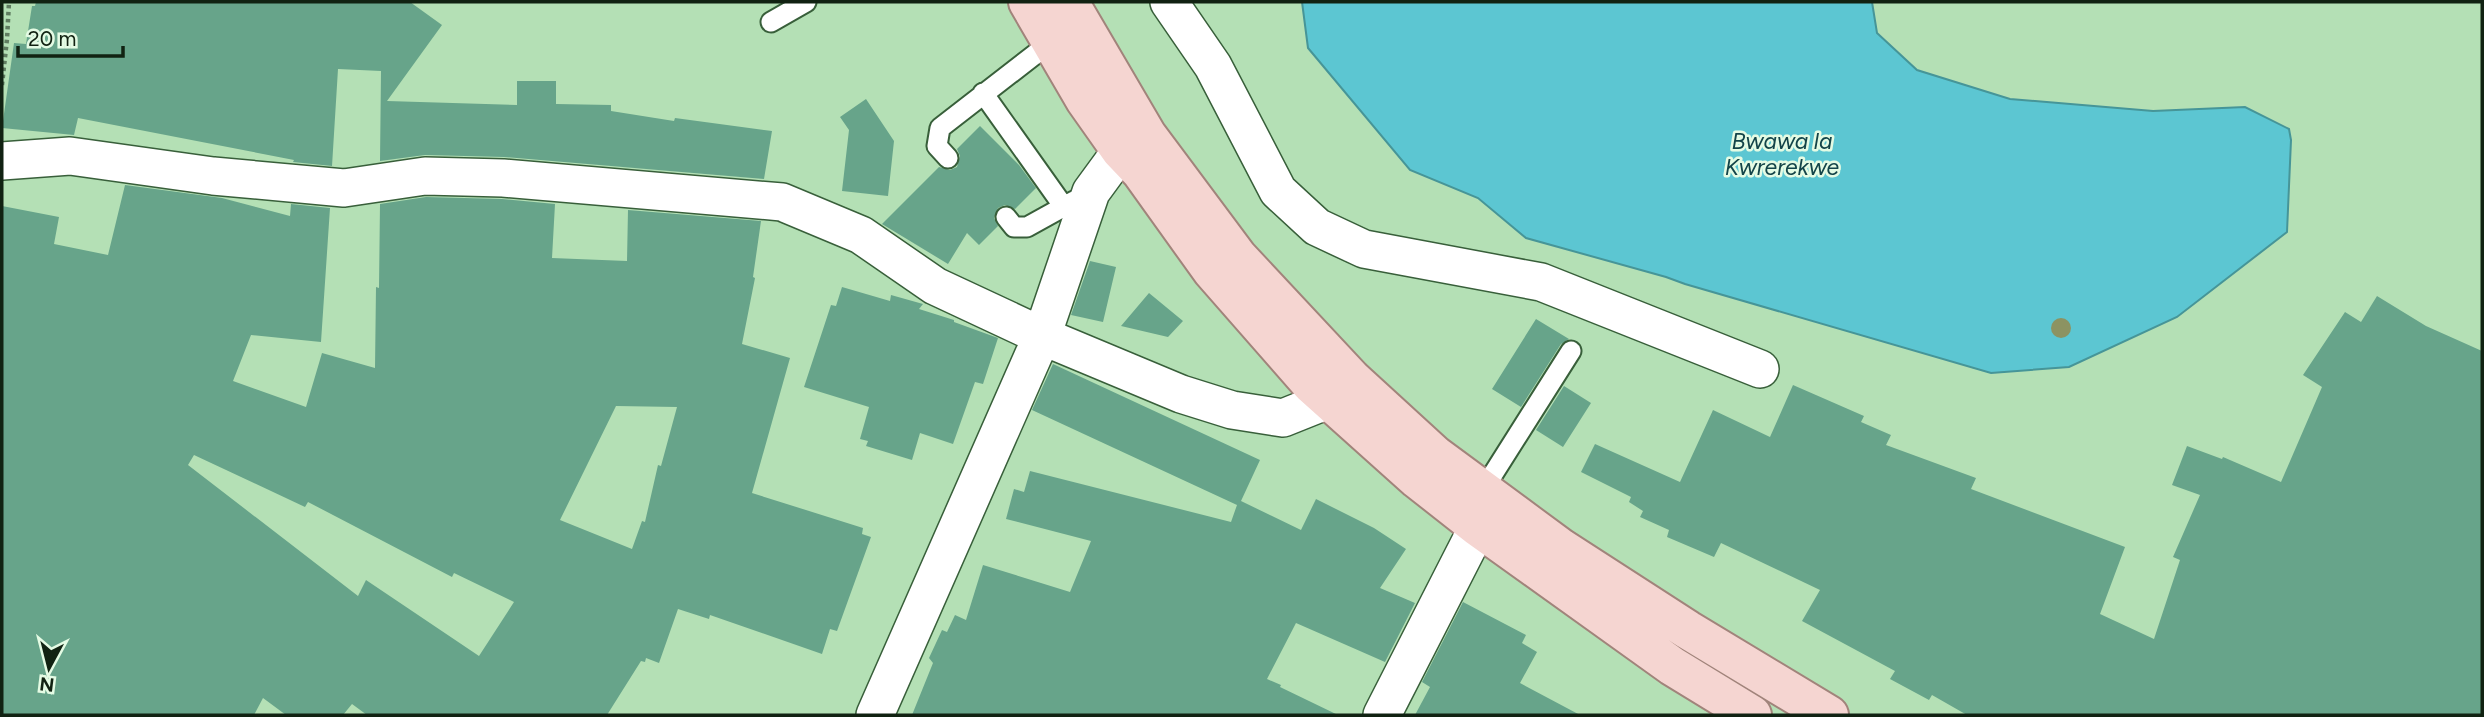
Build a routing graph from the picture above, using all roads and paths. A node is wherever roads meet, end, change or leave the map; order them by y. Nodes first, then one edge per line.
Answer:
1 (9, 2) edge
2 (806, 2) edge
3 (1028, 2) edge
4 (1069, 2) edge
5 (1169, 2) edge
6 (771, 22) dead end
7 (1051, 42) junction
8 (2, 85) edge
9 (983, 93) junction
10 (1134, 143) junction
11 (948, 158) dead end
12 (2, 161) edge
13 (1077, 200) junction
14 (1006, 217) dead end
15 (1042, 336) junction
16 (1571, 351) dead end
17 (1760, 369) dead end
18 (1340, 389) junction
19 (1486, 506) junction
20 (1708, 704) edge
21 (875, 715) edge
22 (1382, 715) edge
23 (1752, 715) edge
24 (1829, 715) edge

1 - 8 path
2 - 6 lane
3 - 7 main road
4 - 10 main road
5 - 17 street
7 - 9 lane
7 - 10 main road
9 - 11 lane
9 - 13 lane
10 - 13 street
10 - 18 main road
12 - 15 street
13 - 14 lane
13 - 15 street
15 - 18 street
15 - 21 street
16 - 19 lane
18 - 19 main road
19 - 20 main road
19 - 22 street
19 - 24 main road
20 - 23 main road

